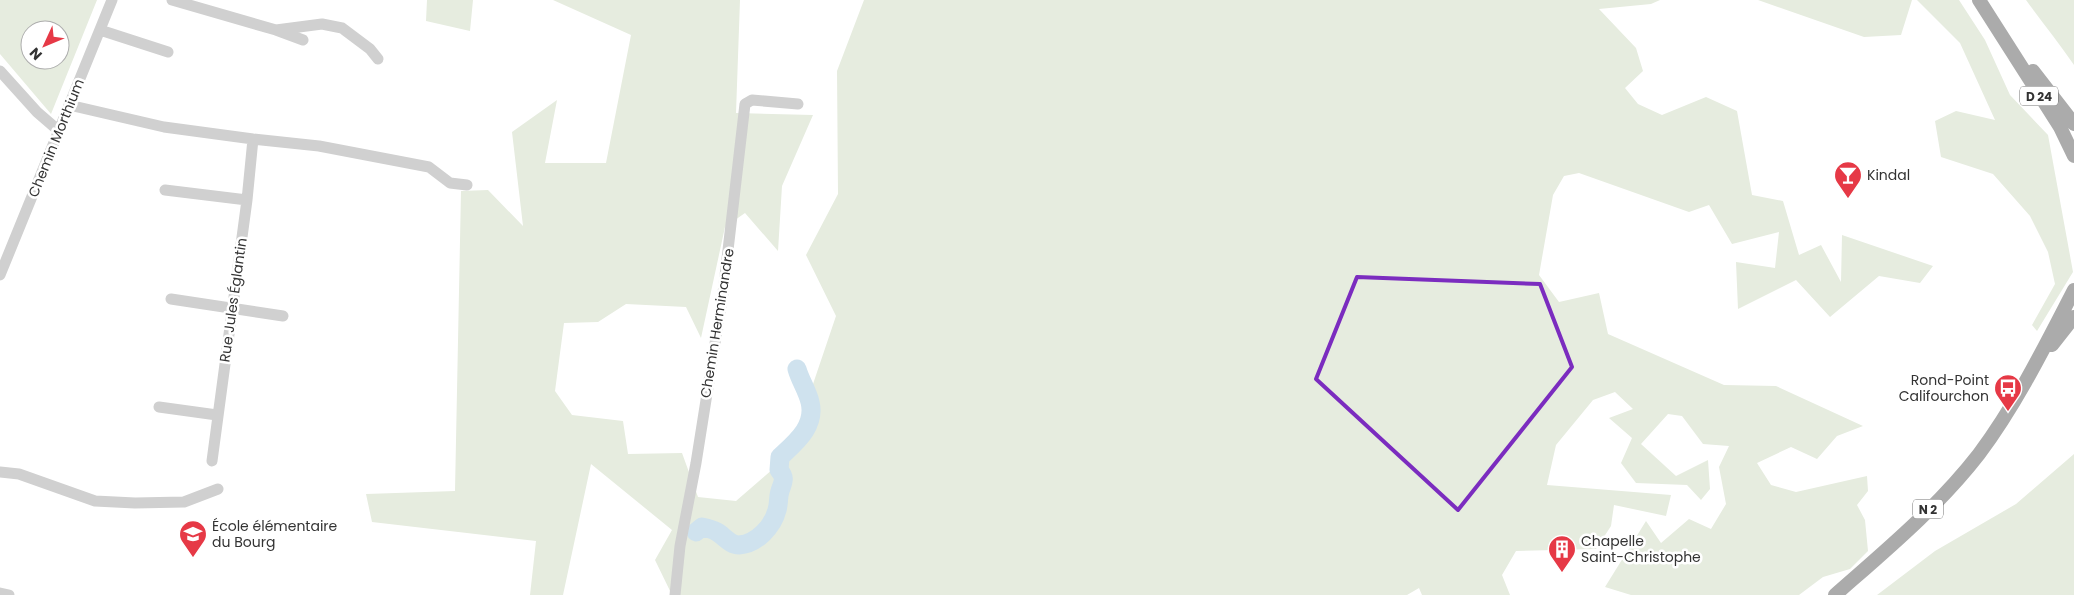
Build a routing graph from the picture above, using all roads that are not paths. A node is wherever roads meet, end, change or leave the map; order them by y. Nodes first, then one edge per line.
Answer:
1 (112, 0) edge
2 (172, 0) edge
3 (1979, 0) edge
4 (100, 30) junction
5 (276, 30) junction
6 (2003, 36) junction
7 (303, 40) dead end
8 (168, 52) dead end
9 (378, 59) dead end
10 (0, 71) edge
11 (798, 104) dead end
12 (69, 105) junction
13 (2074, 124) edge
14 (60, 131) junction
15 (253, 140) junction
16 (2074, 156) edge
17 (467, 186) dead end
18 (166, 190) dead end
19 (247, 200) junction
20 (0, 275) edge
21 (2074, 290) edge
22 (171, 299) dead end
23 (231, 309) junction
24 (283, 316) dead end
25 (2074, 317) edge
26 (2038, 363) junction
27 (159, 407) dead end
28 (217, 415) junction
29 (212, 461) dead end
30 (0, 472) edge
31 (218, 489) dead end
32 (0, 594) edge
33 (9, 595) edge
34 (675, 595) edge
35 (1835, 595) edge

1 - 4 street, Chemin Morthium
2 - 5 street
3 - 6 main road, D 24
4 - 8 street
4 - 12 street, Chemin Morthium
5 - 7 street
5 - 9 street
6 - 13 main road, D 24
6 - 16 main road, D 24
10 - 14 street
11 - 34 street, Chemin Herminandre
12 - 14 street, Chemin Morthium
12 - 15 street
14 - 20 street, Chemin Morthium
15 - 17 street
15 - 19 street, Rue Jules Églantin
18 - 19 street
19 - 23 street, Rue Jules Églantin
21 - 26 main road, N 2
22 - 23 street
23 - 24 street
23 - 28 street, Rue Jules Églantin
25 - 26 main road, N 2
26 - 35 main road, N 2
27 - 28 street
28 - 29 street, Rue Jules Églantin
30 - 31 street
32 - 33 street

